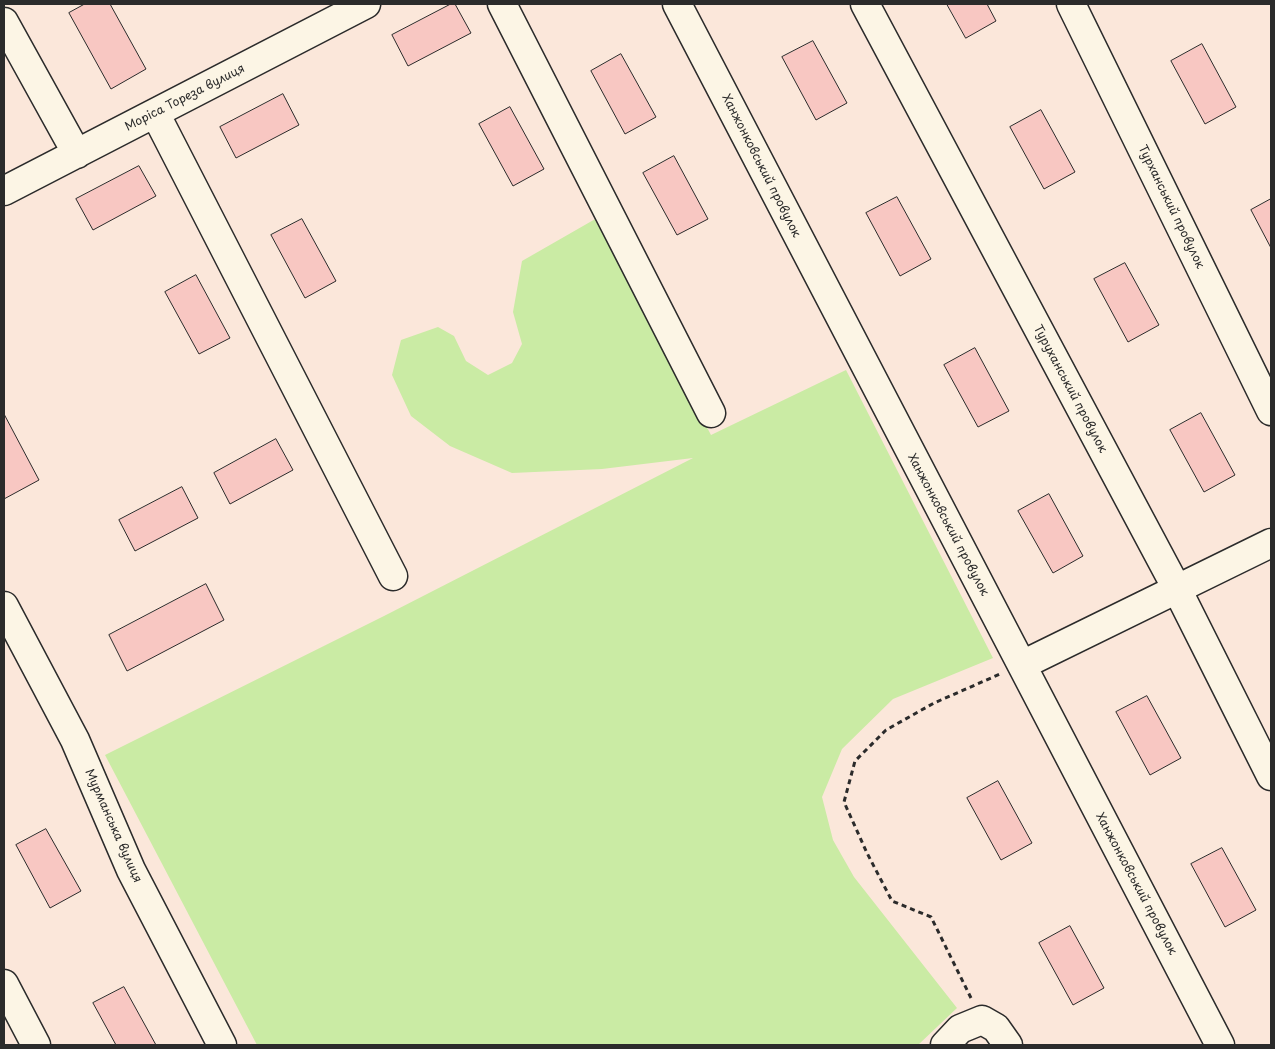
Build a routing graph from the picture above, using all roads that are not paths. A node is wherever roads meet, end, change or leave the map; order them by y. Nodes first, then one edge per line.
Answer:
1 (366, 4) edge
2 (502, 4) edge
3 (677, 4) edge
4 (865, 4) edge
5 (1071, 4) edge
6 (333, 12) edge
7 (4, 22) edge
8 (155, 113) junction
9 (77, 154) junction
10 (4, 192) edge
11 (1271, 411) edge
12 (711, 413) dead end
13 (1271, 543) edge
14 (393, 576) dead end
15 (1176, 589) junction
16 (4, 606) edge
17 (1022, 665) junction
18 (1271, 776) edge
19 (4, 984) edge
20 (36, 1045) edge
21 (222, 1045) edge
22 (945, 1045) edge
23 (1008, 1045) edge
24 (1220, 1045) edge

1 - 6 street, Моріса Тореза вулиця
2 - 12 street
3 - 17 street, Ханжонковський провулок
4 - 15 street, Туруханський провулок
5 - 11 street, Турханський провулок
6 - 8 street, Моріса Тореза вулиця
7 - 9 street
8 - 9 street, Моріса Тореза вулиця
8 - 14 street
9 - 10 street, Моріса Тореза вулиця
13 - 15 street
15 - 17 street
15 - 18 street, Туруханський провулок
16 - 21 street, Мурманська вулиця
17 - 24 street, Ханжонковський провулок
19 - 20 street
22 - 23 street

